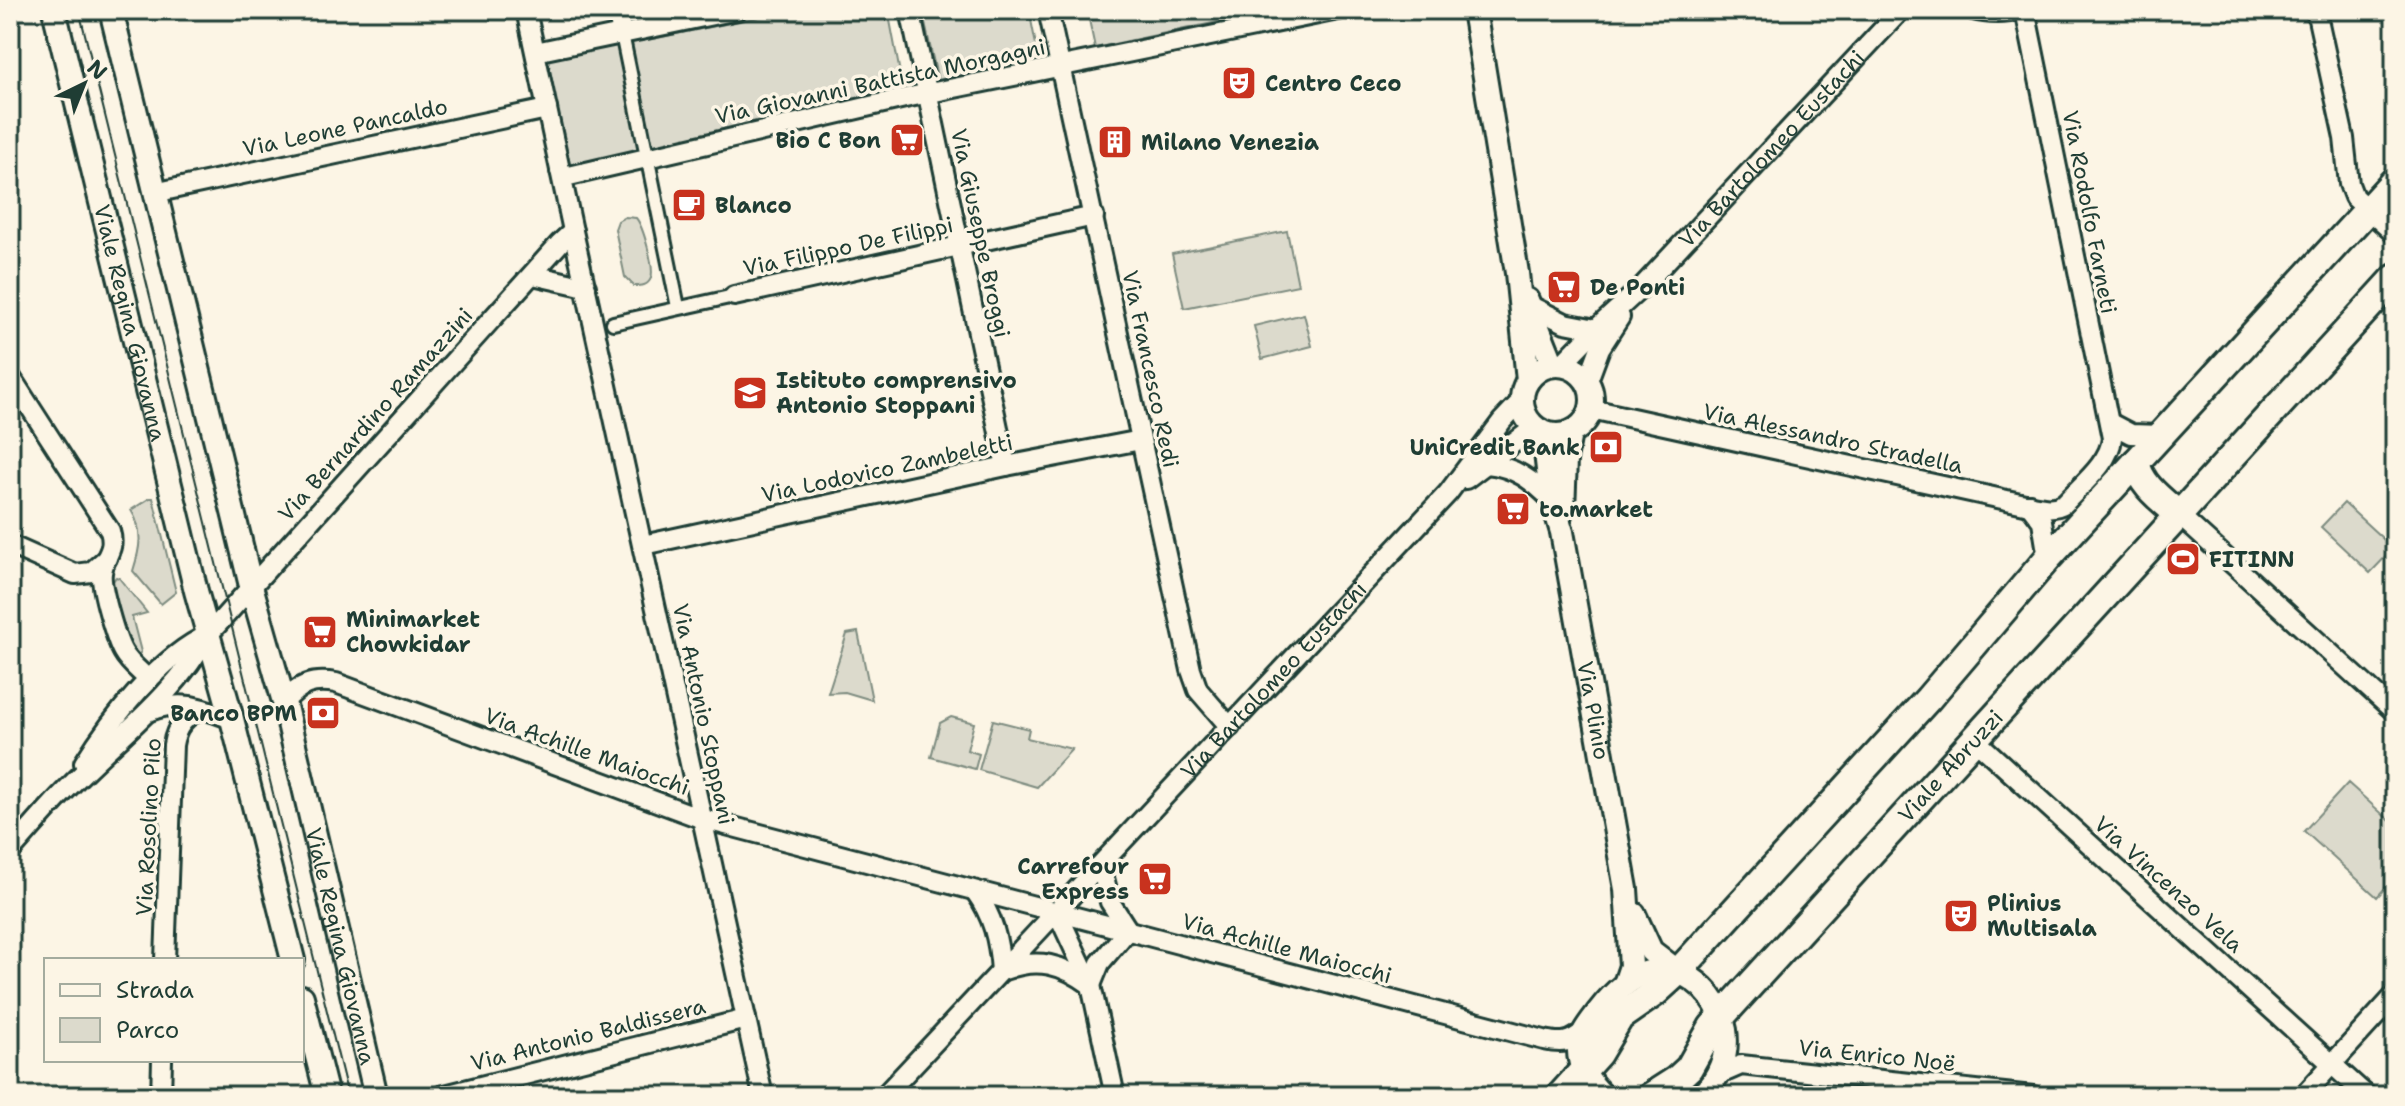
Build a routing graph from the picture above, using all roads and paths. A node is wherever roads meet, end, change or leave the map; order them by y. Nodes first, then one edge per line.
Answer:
1 (54, 10) edge
2 (111, 10) edge
3 (526, 10) edge
4 (617, 10) edge
5 (737, 10) edge
6 (910, 10) edge
7 (1048, 10) edge
8 (1338, 10) edge
9 (1474, 10) edge
10 (1901, 10) edge
11 (1973, 10) edge
12 (2023, 10) edge
13 (2316, 10) edge
14 (630, 32) junction
15 (536, 55) junction
16 (1061, 66) junction
17 (927, 95) junction
18 (547, 109) junction
19 (646, 158) junction
20 (560, 171) junction
21 (2395, 180) edge
22 (154, 193) junction
23 (2368, 209) junction
24 (1094, 216) junction
25 (573, 231) junction
26 (2394, 234) edge
27 (959, 246) junction
28 (1517, 273) junction
29 (533, 275) junction
30 (2395, 278) edge
31 (586, 287) junction
32 (1641, 288) junction
33 (734, 296) joint
34 (1529, 305) junction
35 (678, 307) junction
36 (613, 323) dead end
37 (1596, 329) junction
38 (1557, 365) junction
39 (10, 376) edge
40 (1587, 383) junction
41 (1525, 390) junction
42 (1591, 409) junction
43 (2110, 423) junction
44 (1540, 430) junction
45 (1570, 433) junction
46 (2160, 435) junction
47 (1141, 440) junction
48 (2136, 462) junction
49 (1487, 464) junction
50 (1006, 466) junction
51 (1448, 493) junction
52 (1552, 500) junction
53 (2065, 503) joint
54 (2029, 504) junction
55 (2179, 515) junction
56 (1562, 532) junction
57 (10, 545) edge
58 (643, 545) junction
59 (109, 556) junction
60 (2048, 558) junction
61 (251, 586) junction
62 (208, 635) junction
63 (149, 680) junction
64 (284, 702) junction
65 (202, 709) junction
66 (147, 712) junction
67 (2395, 712) edge
68 (232, 719) junction
69 (1230, 727) junction
70 (1974, 739) junction
71 (73, 782) junction
72 (703, 819) junction
73 (10, 852) edge
74 (1101, 866) junction
75 (1626, 889) junction
76 (975, 891) junction
77 (1057, 912) junction
78 (1128, 930) junction
79 (165, 958) edge
80 (292, 958) edge
81 (1001, 971) junction
82 (1678, 972) junction
83 (1625, 984) junction
84 (1091, 985) junction
85 (2395, 995) edge
86 (304, 1005) edge
87 (1722, 1016) junction
88 (746, 1019) junction
89 (1584, 1031) junction
90 (162, 1062) edge
91 (2332, 1064) junction
92 (1584, 1070) junction
93 (1718, 1075) junction
94 (161, 1096) edge
95 (327, 1096) edge
96 (376, 1096) edge
97 (441, 1096) edge
98 (763, 1096) edge
99 (884, 1096) edge
100 (1115, 1096) edge
101 (1560, 1096) edge
102 (1603, 1096) edge
103 (1651, 1096) edge
104 (1701, 1096) edge
105 (2033, 1096) edge
106 (2303, 1096) edge
107 (2367, 1096) edge

1 - 62 street, Viale Regina Giovanna
2 - 22 street
3 - 15 street, Via Antonio Stoppani
4 - 14 street
5 - 14 street
6 - 17 street, Via Giuseppe Broggi
7 - 16 street, Via Francesco Redi
8 - 16 street, Via Giovanni Battista Morgagni
9 - 28 street
10 - 32 street, Via Bartolomeo Eustachi
11 - 12 street
12 - 43 street, Via Rodolfo Farneti
13 - 23 street
14 - 15 street
14 - 19 street
15 - 18 street, Via Antonio Stoppani
16 - 17 street, Via Giovanni Battista Morgagni
16 - 24 street, Via Francesco Redi
17 - 19 street, Via Giovanni Battista Morgagni
17 - 27 street, Via Giuseppe Broggi
18 - 20 street, Via Antonio Stoppani
18 - 22 street, Via Leone Pancaldo
19 - 20 street, Via Giovanni Battista Morgagni
19 - 35 street
20 - 25 street, Via Antonio Stoppani
21 - 23 main road
22 - 61 street
23 - 26 street
23 - 46 main road
24 - 27 street, Via Filippo De Filippi
24 - 47 street, Via Francesco Redi
25 - 29 street, Via Bernardino Ramazzini
25 - 31 street, Via Antonio Stoppani
27 - 33 street, Via Filippo De Filippi
27 - 50 street, Via Giuseppe Broggi
28 - 34 street
28 - 41 street
29 - 31 street
29 - 61 street, Via Bernardino Ramazzini
30 - 55 main road, Viale Abruzzi
31 - 58 street, Via Antonio Stoppani
32 - 37 street, Via Bartolomeo Eustachi
32 - 40 street, Via Bartolomeo Eustachi
33 - 35 street, Via Filippo De Filippi
34 - 37 street
34 - 38 street
35 - 36 street, Via Filippo De Filippi
37 - 38 street, Via Bartolomeo Eustachi
38 - 40 street
38 - 41 street, Via Bartolomeo Eustachi
39 - 59 street
40 - 42 street
41 - 44 street
41 - 51 street, Via Bartolomeo Eustachi
42 - 45 street
42 - 54 street, Via Alessandro Stradella
43 - 46 street
43 - 53 street, Via Rodolfo Farneti
44 - 45 street
44 - 49 street, Via Bartolomeo Eustachi
44 - 52 street, Via Plinio
45 - 56 street, Via Plinio
46 - 48 main road
47 - 50 street, Via Lodovico Zambeletti
47 - 69 street, Via Francesco Redi
48 - 55 main road
48 - 60 main road
49 - 51 street, Via Bartolomeo Eustachi
49 - 52 street
50 - 58 street, Via Lodovico Zambeletti
51 - 69 street, Via Bartolomeo Eustachi
52 - 56 street, Via Plinio
53 - 54 street, Via Alessandro Stradella
54 - 60 street
55 - 67 street
55 - 70 main road, Viale Abruzzi
56 - 75 street, Via Plinio
57 - 59 street
58 - 72 street, Via Antonio Stoppani
59 - 63 street
60 - 82 main road
61 - 62 street, Via Bernardino Ramazzini
61 - 64 street, Viale Regina Giovanna
62 - 63 street
62 - 66 street
62 - 68 street, Viale Regina Giovanna
63 - 71 street
64 - 72 street, Via Achille Maiocchi
64 - 96 street, Viale Regina Giovanna
65 - 66 street
65 - 68 street
65 - 79 street, Via Rosolino Pilo
66 - 71 street
68 - 80 street
69 - 74 street, Via Bartolomeo Eustachi
70 - 87 main road, Viale Abruzzi
70 - 91 street, Via Vincenzo Vela
71 - 73 street
72 - 76 street, Via Achille Maiocchi
72 - 88 street, Via Antonio Stoppani
74 - 77 street, Via Bartolomeo Eustachi
74 - 78 street
75 - 82 street, Via Plinio
75 - 83 street, Via Plinio
76 - 77 street, Via Achille Maiocchi
76 - 81 street
77 - 78 street, Via Achille Maiocchi
77 - 81 street, Via Bartolomeo Eustachi
77 - 84 street
78 - 84 street
78 - 89 street, Via Achille Maiocchi
81 - 84 street
81 - 99 street, Via Bartolomeo Eustachi
82 - 83 street
82 - 87 street
82 - 92 main road
83 - 89 street
84 - 100 street
85 - 91 street
86 - 95 street
87 - 93 street
87 - 103 main road, Viale Abruzzi
88 - 97 street, Via Antonio Baldissera
88 - 98 street, Via Antonio Stoppani
89 - 92 street
90 - 94 street
91 - 106 street
91 - 107 street, Via Vincenzo Vela
92 - 101 main road
92 - 102 street
93 - 104 street
93 - 105 street, Via Enrico Noë

